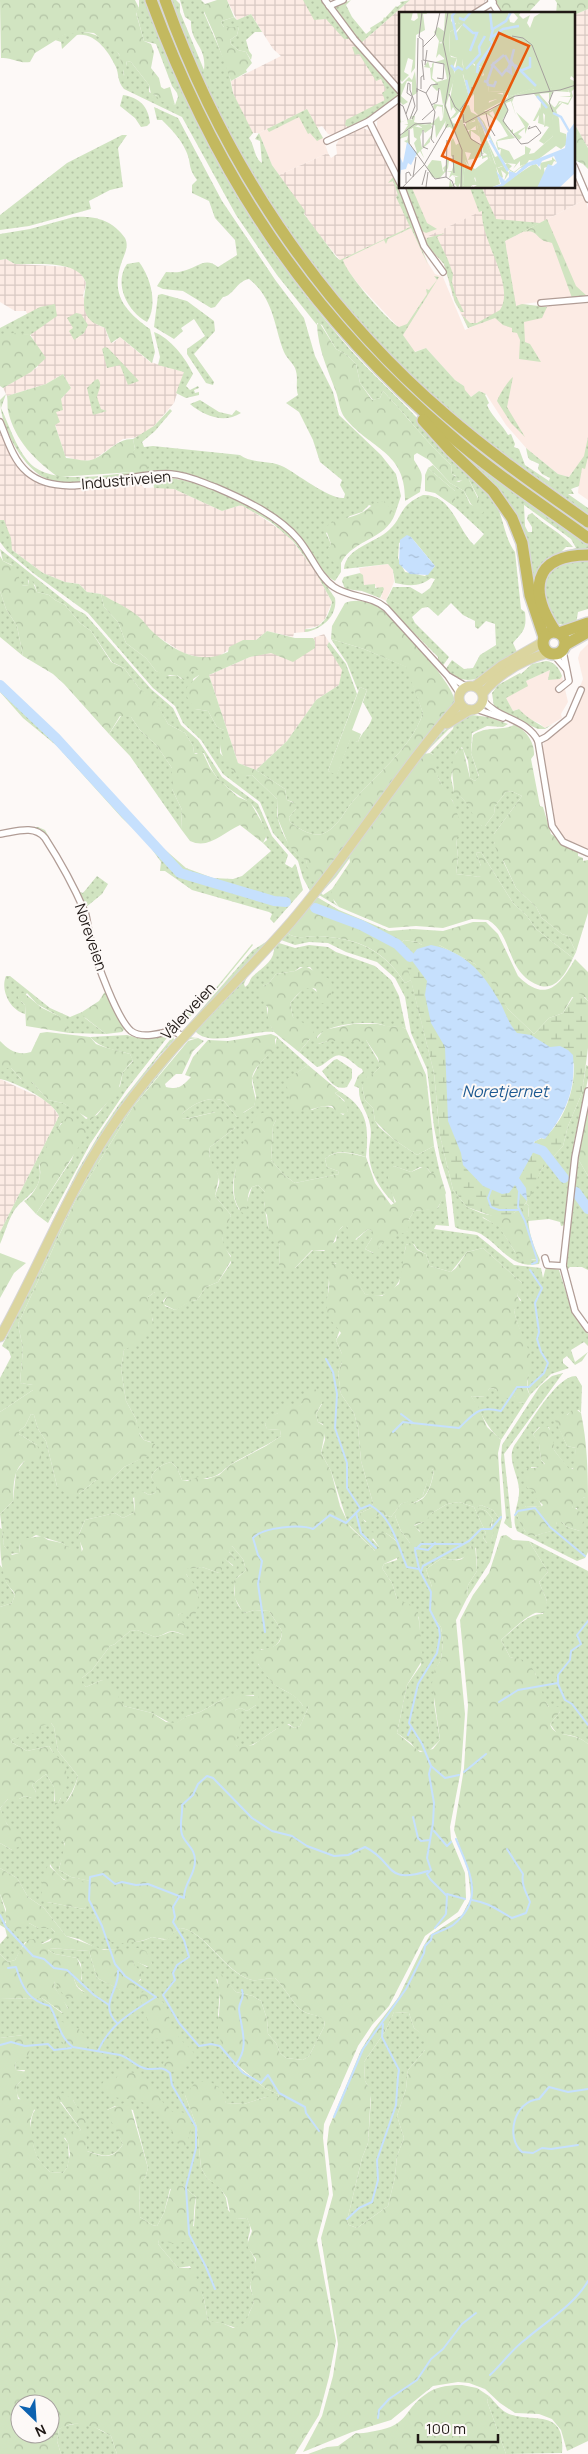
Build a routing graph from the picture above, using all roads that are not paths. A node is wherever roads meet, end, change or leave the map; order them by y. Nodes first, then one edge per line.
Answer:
1 (151, 0) edge
2 (165, 0) edge
3 (342, 0) edge
4 (492, 1) edge
5 (327, 3) edge
6 (477, 12) edge
7 (399, 89) edge
8 (399, 99) edge
9 (369, 121) junction
10 (327, 141) dead end
11 (576, 170) edge
12 (399, 181) edge
13 (402, 189) edge
14 (588, 197) edge
15 (443, 272) dead end
16 (588, 299) edge
17 (541, 303) dead end
18 (402, 393) junction
19 (0, 422) edge
20 (588, 522) edge
21 (588, 538) edge
22 (588, 555) edge
23 (588, 623) edge
24 (588, 632) edge
25 (557, 633) junction
26 (543, 640) junction
27 (558, 651) junction
28 (567, 671) junction
29 (448, 676) junction
30 (471, 686) junction
31 (559, 689) dead end
32 (581, 690) dead end
33 (483, 697) junction
34 (460, 698) junction
35 (473, 709) junction
36 (506, 718) junction
37 (437, 732) junction
38 (537, 738) junction
39 (0, 834) edge
40 (588, 853) edge
41 (184, 1037) junction
42 (588, 1091) edge
43 (545, 1258) dead end
44 (563, 1266) junction
45 (588, 1329) edge
46 (0, 1337) edge

1 - 18 highway
2 - 20 highway
3 - 5 street
4 - 6 street
5 - 7 street
8 - 9 street
9 - 10 street
9 - 12 street
11 - 14 street
13 - 15 street
16 - 17 street
18 - 21 highway
18 - 26 highway
19 - 29 street, Industriveien
22 - 25 highway
23 - 25 highway
24 - 27 highway
25 - 26 highway
25 - 27 highway
26 - 27 highway
26 - 30 main road
27 - 28 street
27 - 28 street
27 - 33 main road
28 - 31 street
29 - 30 street, Industriveien
29 - 34 street, Industriveien
30 - 33 main road
30 - 34 main road, Vålerveien
32 - 38 street
33 - 35 main road, Vålerveien
33 - 36 street
34 - 35 main road
34 - 37 main road, Vålerveien
35 - 36 street
35 - 37 main road, Vålerveien
36 - 38 street
37 - 41 main road, Vålerveien
38 - 40 street
39 - 41 street, Noreveien
41 - 46 main road, Vålerveien
42 - 44 street
43 - 44 street
44 - 45 street

